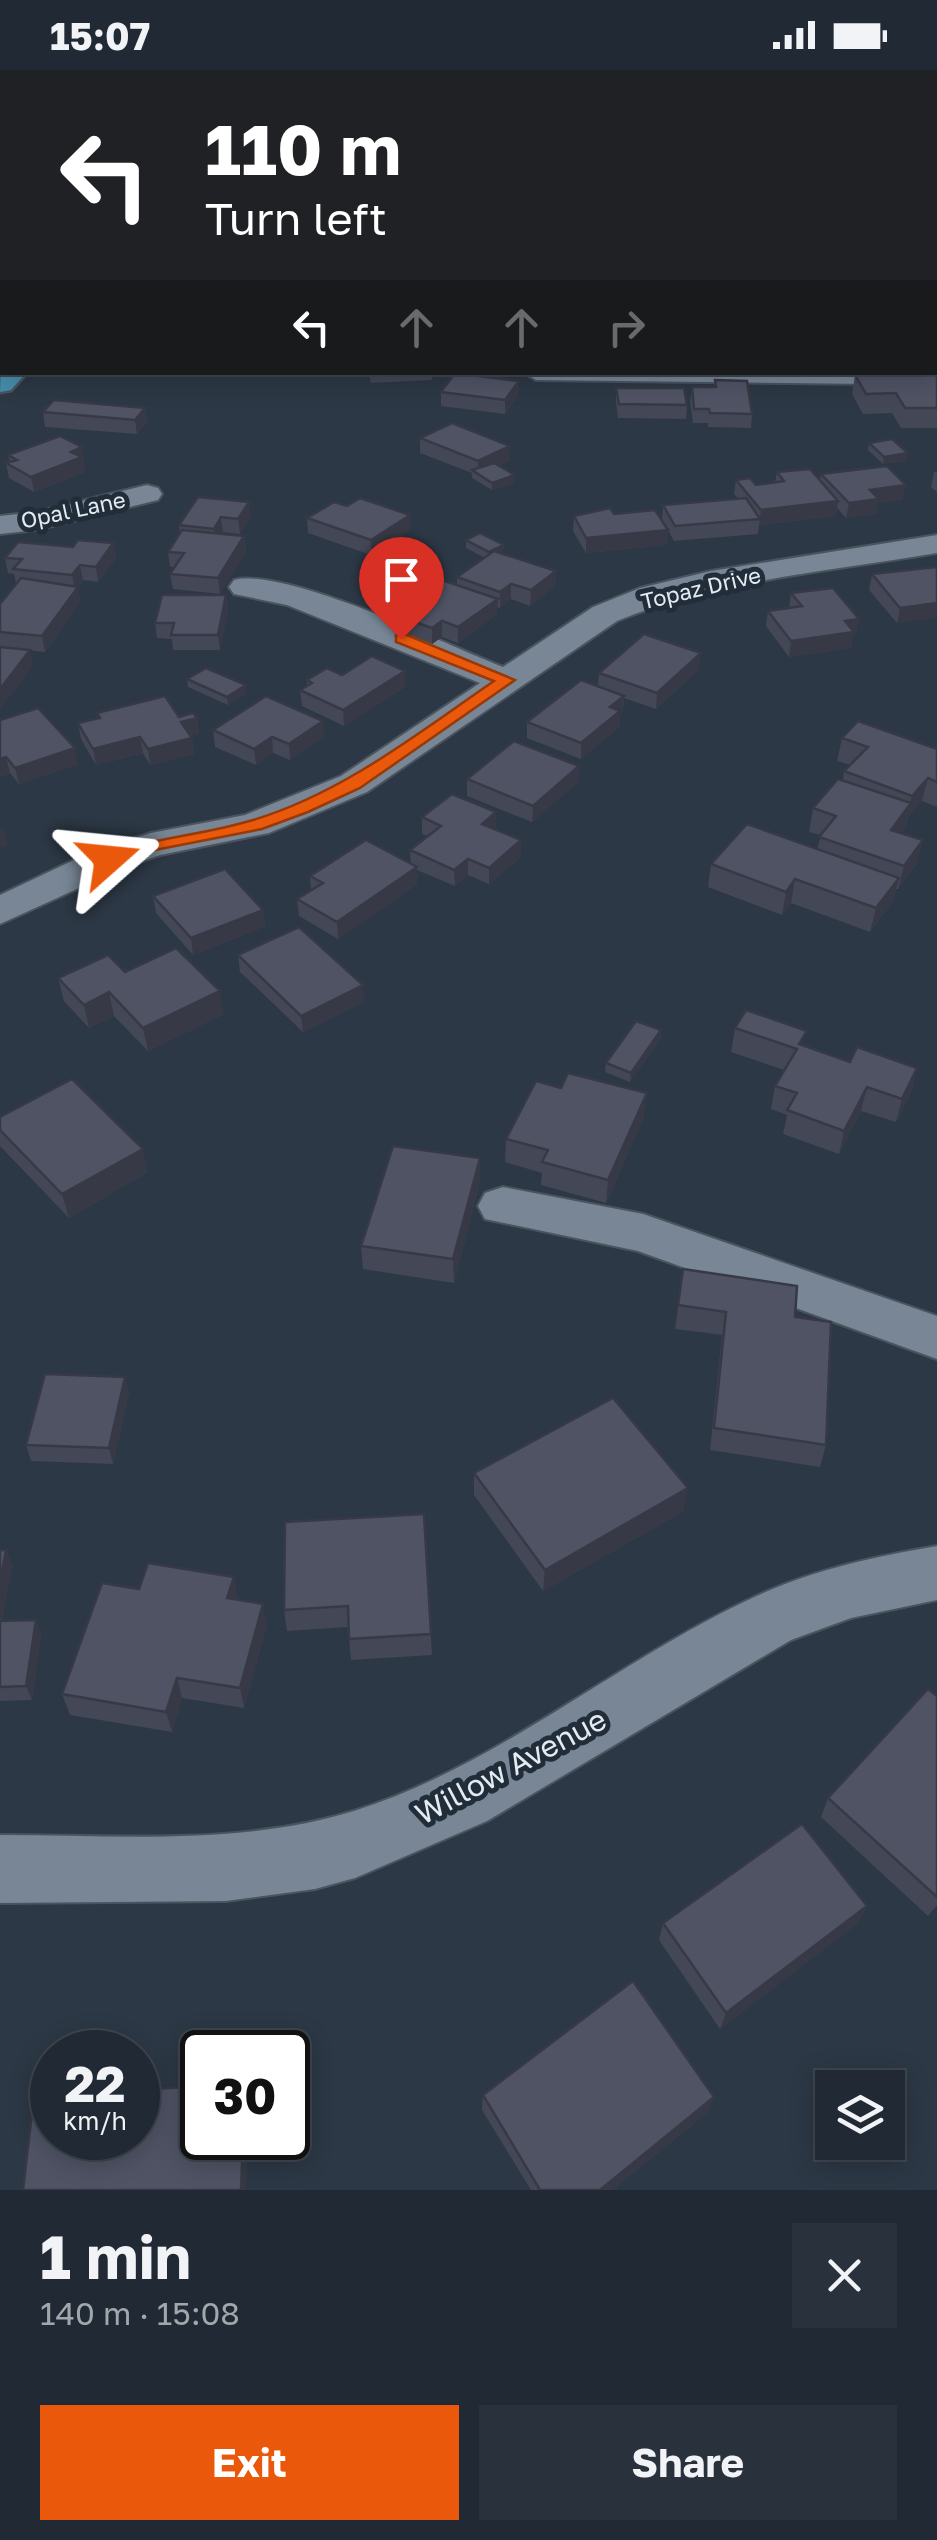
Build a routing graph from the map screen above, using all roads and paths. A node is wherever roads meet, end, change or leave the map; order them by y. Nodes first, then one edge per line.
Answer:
1 (774, 375) edge
2 (867, 375) edge
3 (146, 494) dead end
4 (0, 526) edge
5 (937, 544) edge
6 (242, 600) dead end
7 (497, 688) junction
8 (0, 911) edge
9 (503, 1206) dead end
10 (937, 1338) edge
11 (937, 1574) edge
12 (0, 1870) edge

1 - 2 street
3 - 4 street, Opal Lane
5 - 7 street, Topaz Drive
6 - 7 street
7 - 8 street, Topaz Drive
9 - 10 street
11 - 12 street, Willow Avenue

